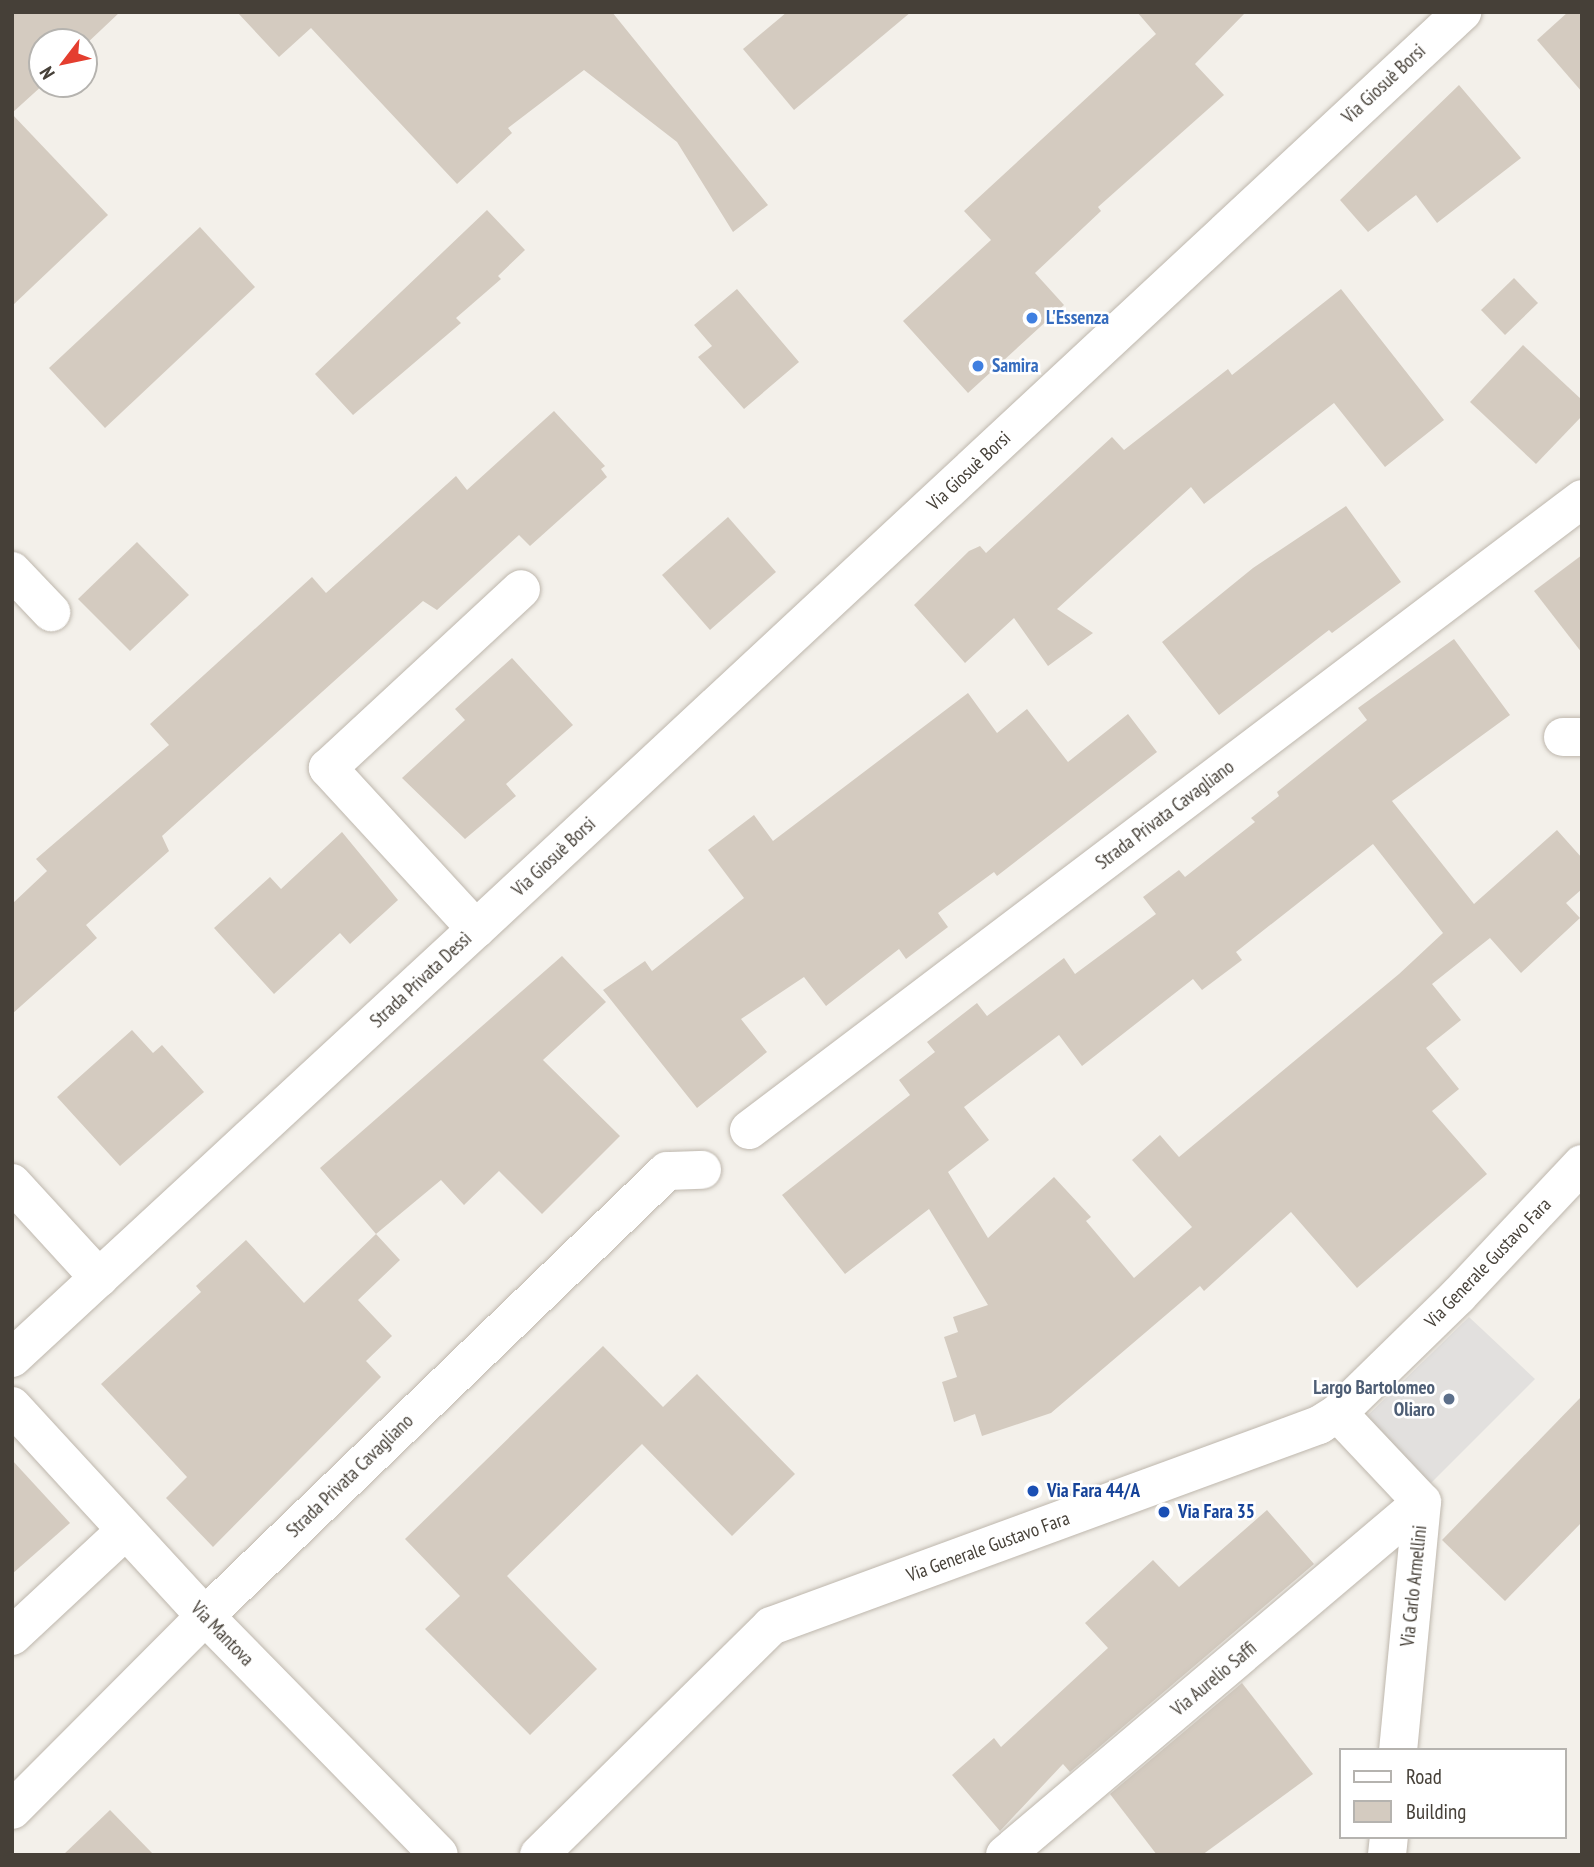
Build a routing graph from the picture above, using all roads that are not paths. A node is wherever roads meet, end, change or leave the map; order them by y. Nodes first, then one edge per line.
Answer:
1 (1462, 12) edge
2 (1582, 499) edge
3 (12, 571) edge
4 (521, 589) dead end
5 (51, 612) dead end
6 (476, 929) junction
7 (749, 1130) dead end
8 (1582, 1164) edge
9 (702, 1170) dead end
10 (12, 1183) edge
11 (99, 1278) junction
12 (12, 1358) edge
13 (12, 1406) edge
14 (1338, 1413) junction
15 (1422, 1502) junction
16 (125, 1531) junction
17 (205, 1616) junction
18 (12, 1636) edge
19 (1398, 1748) edge
20 (12, 1810) edge
21 (439, 1855) edge
22 (539, 1855) edge
23 (1005, 1855) edge

1 - 6 street, Via Giosuè Borsi
2 - 7 street, Strada Privata Cavagliano
3 - 5 street
4 - 6 street, Strada Privata Dessì
6 - 11 street, Strada Privata Dessì
8 - 14 street, Via Generale Gustavo Fara
9 - 17 street, Strada Privata Cavagliano
10 - 11 street
11 - 12 street, Strada Privata Dessì
13 - 16 street, Via Mantova
14 - 15 street, Via Carlo Armellini
14 - 22 street, Via Generale Gustavo Fara
15 - 19 street, Via Carlo Armellini
15 - 23 street, Via Aurelio Saffi
16 - 17 street, Via Mantova
16 - 18 street
17 - 20 street, Strada Privata Cavagliano
17 - 21 street, Via Mantova

